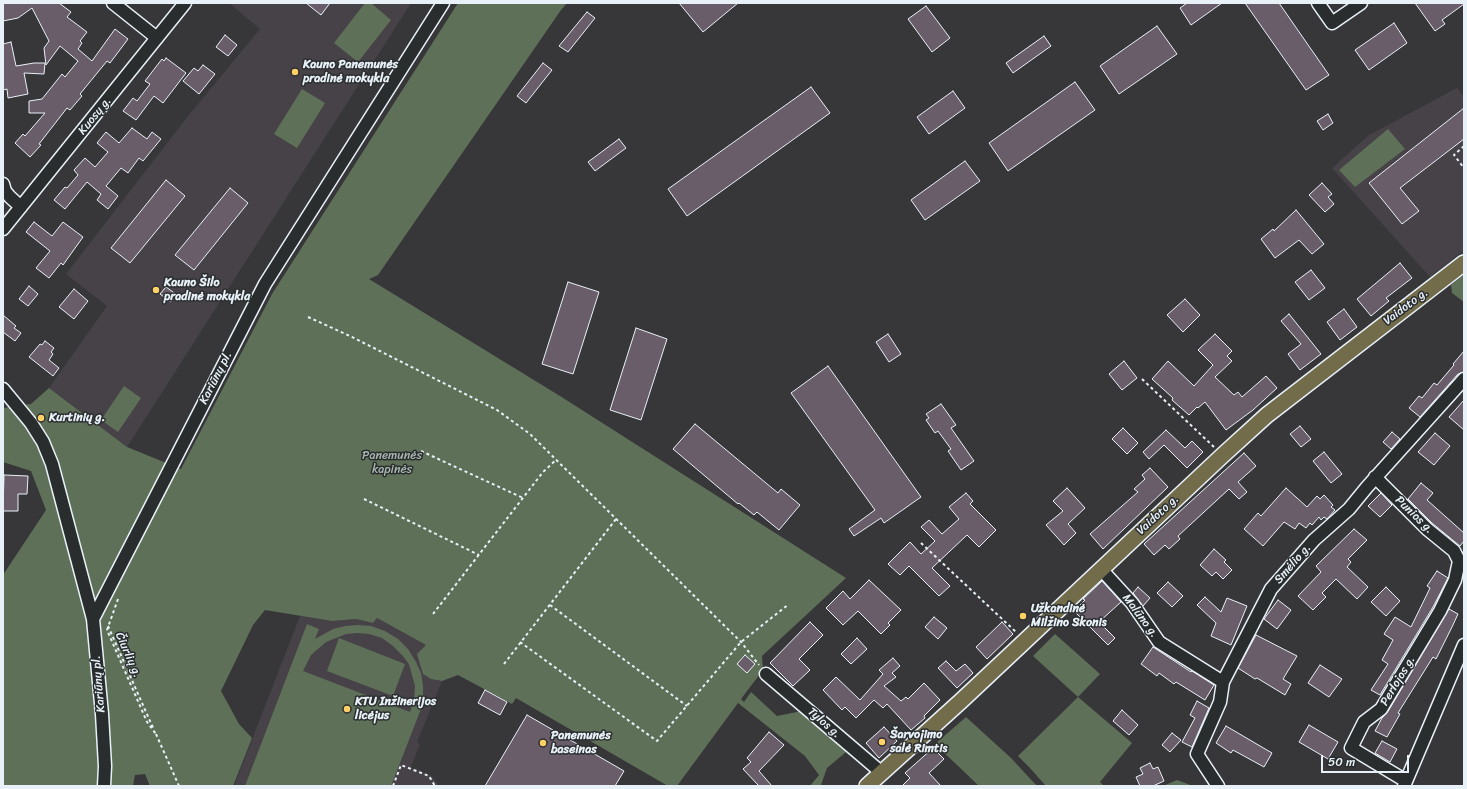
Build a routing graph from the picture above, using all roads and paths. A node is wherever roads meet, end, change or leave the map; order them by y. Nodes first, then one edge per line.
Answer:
1 (113, 3) edge
2 (185, 3) edge
3 (443, 3) edge
4 (1318, 3) edge
5 (1361, 3) edge
6 (157, 38) junction
7 (1464, 146) edge
8 (1464, 168) edge
9 (3, 184) edge
10 (21, 207) junction
11 (3, 229) edge
12 (1464, 263) edge
13 (308, 317) dead end
14 (1142, 379) dead end
15 (1464, 379) edge
16 (3, 388) edge
17 (421, 451) dead end
18 (1223, 455) junction
19 (556, 460) junction
20 (1376, 478) junction
21 (523, 498) junction
22 (364, 499) dead end
23 (616, 519) junction
24 (920, 543) dead end
25 (1454, 551) joint
26 (479, 555) junction
27 (1101, 569) junction
28 (789, 604) dead end
29 (550, 605) junction
30 (433, 614) dead end
31 (93, 619) junction
32 (1025, 640) junction
33 (520, 642) junction
34 (741, 642) junction
35 (1464, 645) edge
36 (504, 664) dead end
37 (766, 674) joint
38 (1223, 682) junction
39 (687, 706) junction
40 (156, 734) junction
41 (882, 773) junction
42 (431, 782) junction
43 (1405, 784) edge
44 (104, 786) edge
45 (179, 786) edge
46 (393, 786) edge
47 (430, 786) edge
48 (435, 786) edge
49 (867, 786) edge
50 (1218, 786) edge

1 - 6 street
2 - 6 street, Kuosų g.
3 - 31 street, Kariūnų pl.
4 - 5 street
6 - 10 street, Kuosų g.
7 - 8 path
9 - 10 street
10 - 11 street, Kuosų g.
12 - 18 main road, Vaidoto g.
13 - 19 path
14 - 18 path
15 - 20 street, Smėlio g.
16 - 31 street
17 - 21 path
18 - 27 main road, Vaidoto g.
19 - 21 path
19 - 23 path
20 - 25 street, Punios g.
20 - 38 street, Smėlio g.
21 - 26 path
22 - 26 path
23 - 29 path
23 - 34 path
24 - 32 path
25 - 43 street, Perlojos g.
26 - 30 path
27 - 32 main road, Vaidoto g.
27 - 38 street, Malūno g.
28 - 34 path
29 - 33 path
29 - 39 path
31 - 44 street, Kariūnų pl.
32 - 41 main road, Vaidoto g.
33 - 36 path
33 - 39 path
34 - 37 path
34 - 39 path
35 - 43 street, Perlojos g.
37 - 41 street, Tylos g.
38 - 50 street, Smėlio g.
40 - 40 path, Čiurlių g.
40 - 45 path, Čiurlių g.
41 - 49 main road, Vaidoto g.
42 - 46 path
42 - 47 path
42 - 48 path

